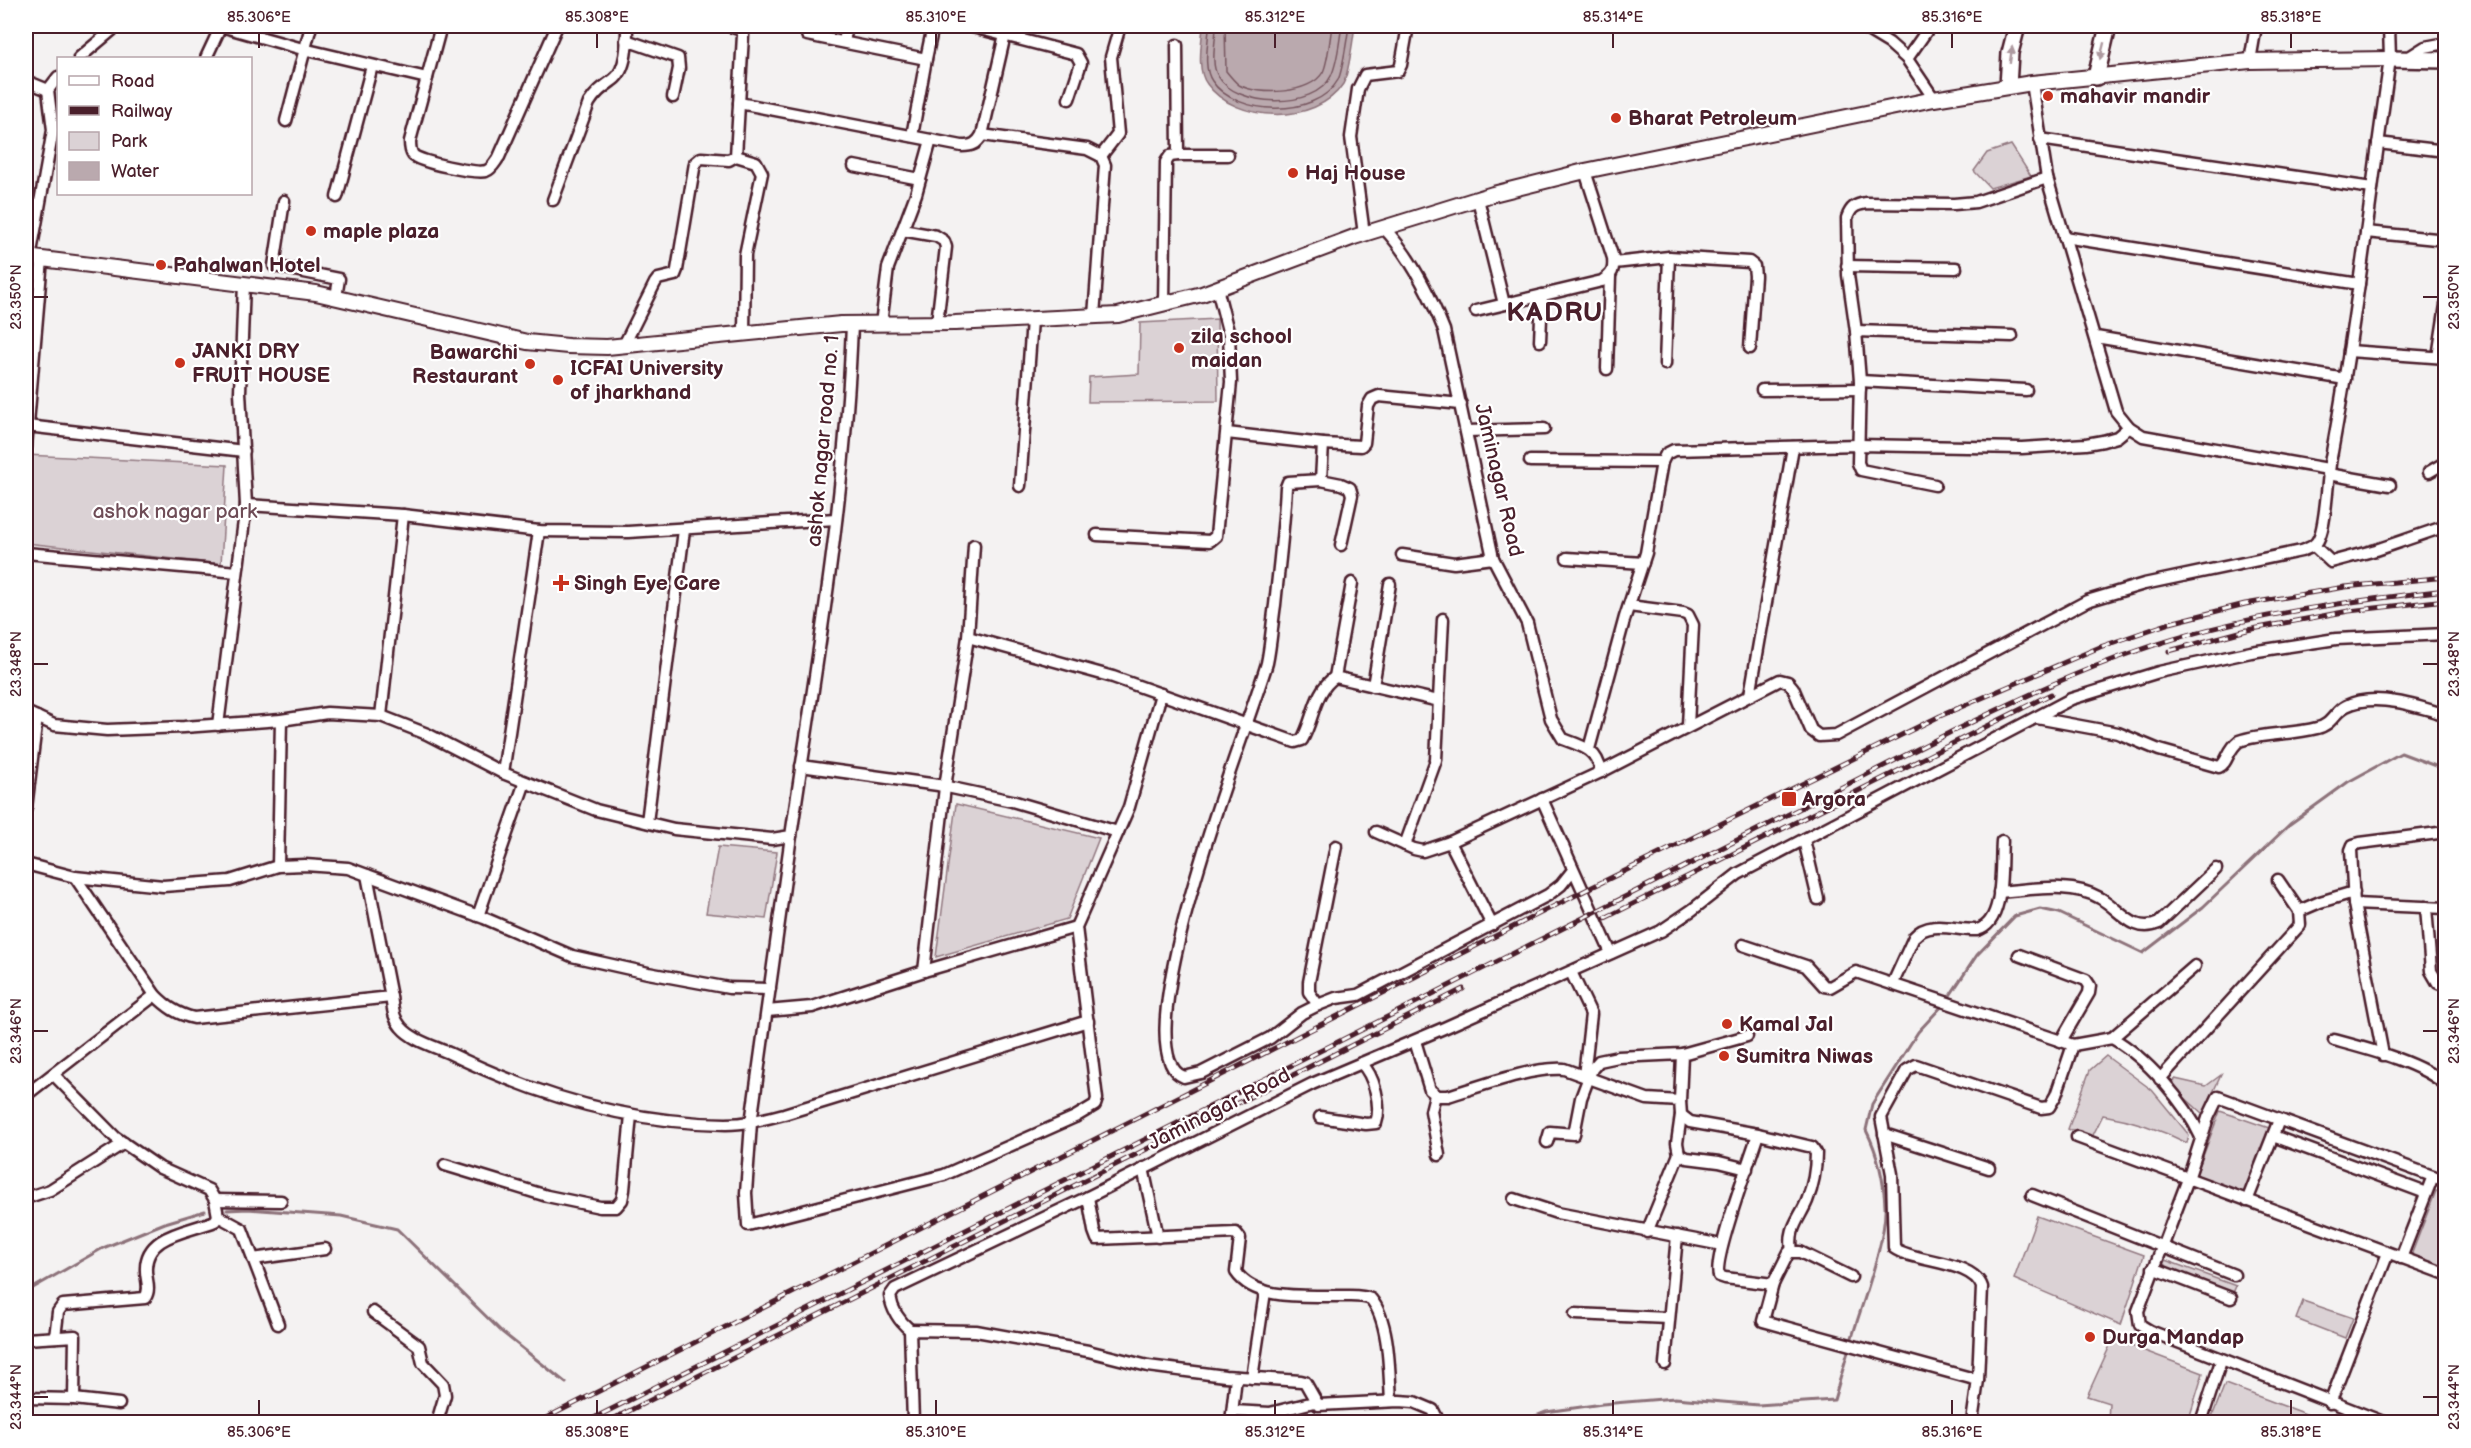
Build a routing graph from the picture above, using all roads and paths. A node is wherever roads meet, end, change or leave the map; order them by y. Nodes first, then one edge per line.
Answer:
1 (117, 26) edge
2 (221, 26) edge
3 (311, 26) edge
4 (441, 26) edge
5 (557, 26) edge
6 (627, 26) edge
7 (729, 26) edge
8 (847, 26) edge
9 (933, 26) edge
10 (969, 26) edge
11 (1120, 26) edge
12 (1408, 26) edge
13 (1861, 26) edge
14 (1930, 26) edge
15 (2017, 26) edge
16 (2108, 26) edge
17 (2256, 26) edge
18 (2389, 26) edge
19 (807, 34) dead end
20 (1005, 35) junction
21 (626, 40) junction
22 (844, 42) junction
23 (2445, 43) edge
24 (1178, 45) dead end
25 (304, 50) junction
26 (80, 57) edge
27 (206, 57) edge
28 (926, 58) junction
29 (1907, 58) junction
30 (2390, 59) junction
31 (2406, 59) junction
32 (2445, 60) edge
33 (2250, 62) junction
34 (372, 66) junction
35 (2096, 77) junction
36 (57, 78) edge
37 (427, 78) junction
38 (26, 81) edge
39 (2032, 83) junction
40 (2008, 86) junction
41 (48, 90) junction
42 (673, 97) dead end
43 (1070, 99) dead end
44 (1934, 99) junction
45 (740, 103) junction
46 (56, 121) edge
47 (286, 121) dead end
48 (982, 135) junction
49 (912, 136) junction
50 (2040, 139) junction
51 (931, 140) junction
52 (2378, 143) junction
53 (2445, 151) edge
54 (1178, 155) junction
55 (1228, 155) dead end
56 (736, 156) junction
57 (1101, 156) junction
58 (854, 166) dead end
59 (1585, 171) junction
60 (2046, 178) junction
61 (920, 179) junction
62 (2372, 188) junction
63 (337, 197) dead end
64 (1478, 199) junction
65 (553, 200) dead end
66 (284, 201) dead end
67 (1384, 228) junction
68 (902, 230) junction
69 (2366, 232) junction
70 (1364, 234) junction
71 (2064, 237) junction
72 (2445, 240) edge
73 (1669, 257) junction
74 (33, 258) edge
75 (1614, 263) junction
76 (1847, 266) junction
77 (1956, 268) dead end
78 (1610, 276) junction
79 (244, 283) junction
80 (2359, 284) junction
81 (1217, 288) junction
82 (1542, 295) junction
83 (336, 297) junction
84 (1164, 304) junction
85 (1504, 304) junction
86 (2445, 305) edge
87 (1476, 310) dead end
88 (1094, 316) junction
89 (1032, 320) junction
90 (937, 323) junction
91 (852, 324) junction
92 (881, 324) junction
93 (1856, 331) junction
94 (744, 334) junction
95 (2012, 336) dead end
96 (2096, 337) junction
97 (1540, 341) dead end
98 (624, 345) junction
99 (1750, 348) dead end
100 (2349, 351) junction
101 (2442, 357) edge
102 (1665, 364) dead end
103 (1607, 369) dead end
104 (2345, 379) junction
105 (1860, 385) junction
106 (1762, 390) dead end
107 (2026, 390) dead end
108 (1461, 404) junction
109 (27, 426) junction
110 (2130, 427) junction
111 (1544, 429) dead end
112 (1466, 431) junction
113 (1227, 433) junction
114 (1323, 444) junction
115 (1858, 445) junction
116 (26, 447) edge
117 (1793, 447) junction
118 (244, 451) junction
119 (1530, 461) dead end
120 (1662, 462) junction
121 (2445, 462) edge
122 (2328, 471) junction
123 (2428, 472) dead end
124 (1321, 480) junction
125 (1935, 485) dead end
126 (2390, 485) dead end
127 (1020, 486) dead end
128 (246, 505) junction
129 (404, 515) junction
130 (836, 519) junction
131 (2445, 526) edge
132 (684, 530) junction
133 (539, 531) junction
134 (1097, 535) dead end
135 (974, 544) dead end
136 (1341, 544) dead end
137 (2314, 546) junction
138 (26, 553) edge
139 (1402, 555) dead end
140 (1493, 558) junction
141 (1567, 558) dead end
142 (1644, 563) junction
143 (237, 572) junction
144 (1352, 583) dead end
145 (1390, 584) dead end
146 (1629, 606) junction
147 (1443, 619) dead end
148 (2445, 634) edge
149 (968, 638) junction
150 (1335, 678) junction
151 (1373, 686) junction
152 (1161, 694) junction
153 (1750, 694) junction
154 (1439, 701) junction
155 (26, 712) edge
156 (2445, 715) edge
157 (381, 716) junction
158 (37, 717) junction
159 (2037, 718) junction
160 (281, 720) junction
161 (1246, 723) junction
162 (218, 725) junction
163 (1688, 726) junction
164 (1589, 749) junction
165 (801, 766) junction
166 (1602, 772) junction
167 (503, 773) junction
168 (525, 782) junction
169 (945, 787) junction
170 (1545, 798) junction
171 (26, 808) edge
172 (647, 822) junction
173 (1118, 832) junction
174 (1376, 832) dead end
175 (2445, 832) edge
176 (790, 836) junction
177 (1804, 840) junction
178 (2002, 840) dead end
179 (1450, 842) junction
180 (1405, 845) junction
181 (1336, 846) dead end
182 (26, 864) edge
183 (278, 866) junction
184 (2216, 869) dead end
185 (1573, 870) junction
186 (367, 875) junction
187 (75, 877) junction
188 (2278, 880) dead end
189 (1999, 892) junction
190 (2354, 892) junction
191 (1818, 899) dead end
192 (2354, 904) junction
193 (2426, 907) junction
194 (2445, 908) edge
195 (2299, 912) junction
196 (478, 916) junction
197 (1492, 925) junction
198 (1076, 927) junction
199 (1743, 945) dead end
200 (1611, 954) junction
201 (2019, 955) dead end
202 (2194, 966) dead end
203 (924, 971) junction
204 (1571, 972) junction
205 (1893, 983) junction
206 (2445, 986) edge
207 (770, 989) junction
208 (155, 994) junction
209 (391, 997) junction
210 (1318, 1005) junction
211 (767, 1011) junction
212 (1088, 1021) junction
213 (1747, 1036) dead end
214 (2112, 1038) junction
215 (2334, 1040) dead end
216 (1414, 1041) junction
217 (2061, 1041) junction
218 (2073, 1045) junction
219 (1682, 1054) junction
220 (2384, 1055) junction
221 (1361, 1063) junction
222 (54, 1075) junction
223 (1586, 1077) junction
224 (2160, 1079) junction
225 (2445, 1085) edge
226 (26, 1095) edge
227 (1435, 1095) junction
228 (1680, 1101) junction
229 (631, 1115) junction
230 (1681, 1115) junction
231 (1320, 1117) dead end
232 (2279, 1120) junction
233 (751, 1123) junction
234 (1758, 1134) junction
235 (1884, 1134) junction
236 (2273, 1136) junction
237 (2077, 1137) dead end
238 (2201, 1137) junction
239 (1547, 1142) dead end
240 (124, 1143) junction
241 (1679, 1154) junction
242 (1439, 1155) dead end
243 (445, 1165) dead end
244 (1143, 1168) junction
245 (1989, 1168) dead end
246 (1748, 1169) junction
247 (2433, 1176) junction
248 (2188, 1179) junction
249 (2445, 1181) edge
250 (2426, 1193) junction
251 (2032, 1195) dead end
252 (1088, 1197) junction
253 (26, 1198) edge
254 (1514, 1199) dead end
255 (215, 1200) junction
256 (281, 1200) dead end
257 (2247, 1201) junction
258 (218, 1216) junction
259 (1647, 1232) junction
260 (1677, 1236) junction
261 (1158, 1237) junction
262 (1722, 1245) junction
263 (2161, 1247) junction
264 (325, 1249) dead end
265 (1792, 1251) junction
266 (2388, 1253) junction
267 (2401, 1258) junction
268 (253, 1259) junction
269 (2152, 1268) junction
270 (2445, 1274) edge
271 (2234, 1275) dead end
272 (1851, 1277) dead end
273 (1773, 1284) junction
274 (1265, 1292) junction
275 (2231, 1298) dead end
276 (373, 1312) dead end
277 (1575, 1314) dead end
278 (1668, 1318) junction
279 (278, 1324) dead end
280 (910, 1330) junction
281 (55, 1337) junction
282 (26, 1338) edge
283 (2221, 1361) junction
284 (1665, 1364) dead end
285 (1236, 1377) junction
286 (1252, 1378) junction
287 (1978, 1380) junction
288 (26, 1398) edge
289 (74, 1399) junction
290 (1391, 1401) junction
291 (1314, 1402) junction
292 (2330, 1403) junction
293 (119, 1404) dead end
294 (1233, 1411) junction
295 (437, 1422) edge
296 (913, 1422) edge
297 (1231, 1422) edge
298 (1439, 1422) edge
299 (1972, 1422) edge
300 (2201, 1422) edge
301 (2383, 1422) edge

1 - 26 street
2 - 25 street
2 - 27 street
3 - 25 street
4 - 37 street
5 - 37 street
6 - 21 street
7 - 45 street
8 - 22 street
9 - 28 street
10 - 20 street
11 - 57 street
12 - 70 street
13 - 29 street
14 - 29 street
40 -> 15 main road
16 -> 35 main road
17 - 33 street
18 - 30 street
19 - 22 street
20 - 43 street
20 - 48 street
21 - 42 street
21 - 65 street
22 - 28 street
23 - 31 street
24 - 54 street
25 - 34 street
25 - 47 street
28 - 49 street
29 - 44 street
30 - 31 main road
30 - 33 street
30 - 52 street
31 - 32 main road
33 - 35 street
34 - 37 street
34 - 63 street
35 - 39 street
36 - 41 street
38 - 41 street
39 - 40 street
39 - 50 street
40 - 44 street
41 - 46 street
44 - 59 street
45 - 49 street
45 - 56 street
46 - 74 street
48 - 51 street
48 - 57 street
49 - 51 street
50 - 60 street
50 - 62 street
51 - 61 street
52 - 53 street
52 - 62 street
54 - 55 street
54 - 84 street
56 - 94 street
56 - 98 street
57 - 88 street
58 - 61 street
59 - 64 street
59 - 75 street
60 - 71 street
60 - 76 street
61 - 68 street
62 - 69 street
64 - 67 street
64 - 85 street
66 - 83 street
67 - 70 street
67 - 108 street, Jaminagar Road
68 - 90 street
68 - 92 street
69 - 72 street
69 - 80 street
70 - 81 street
71 - 80 street
71 - 96 street
73 - 75 street
73 - 99 street
73 - 102 street
74 - 79 street
74 - 109 street
75 - 78 street
76 - 77 street
76 - 93 street
78 - 82 street
78 - 103 street
79 - 83 street
79 - 118 street
80 - 100 street
81 - 84 street
81 - 113 street
82 - 85 street
82 - 97 street
83 - 98 street
84 - 88 street
85 - 87 street
86 - 101 street
88 - 89 street
89 - 90 street
89 - 127 street
90 - 92 street
91 - 92 street
91 - 94 street
91 - 130 street, ashok nagar road no. 1
93 - 95 street
93 - 105 street
94 - 98 street
96 - 104 street
96 - 110 street
100 - 101 street
100 - 104 street
104 - 122 street
105 - 106 street
105 - 107 street
105 - 115 street
108 - 112 street, Jaminagar Road
108 - 114 street
109 - 116 street
109 - 118 street
110 - 115 street
110 - 122 street
111 - 112 street
112 - 140 street, Jaminagar Road
113 - 114 street
113 - 134 street
114 - 124 street
115 - 117 street
115 - 125 street
117 - 120 street
117 - 153 street
118 - 128 street
119 - 120 street
120 - 142 street
121 - 123 street
122 - 126 street
122 - 137 street
124 - 136 street
124 - 161 street
128 - 129 street
128 - 143 street
129 - 133 street
129 - 157 street
130 - 132 street
130 - 165 street, ashok nagar road no. 1
131 - 137 street
132 - 133 street
132 - 172 street
133 - 167 street
135 - 149 street
137 - 153 street
138 - 143 street
139 - 140 street
140 - 164 street, Jaminagar Road
141 - 142 street
142 - 146 street
143 - 162 street
144 - 150 street
145 - 151 street
146 - 163 street
146 - 164 street
147 - 154 street
148 - 159 street, Jaminagar Road
149 - 152 street
149 - 169 street
150 - 151 street
150 - 161 street
151 - 154 street
152 - 161 street
152 - 173 street
153 - 163 street
154 - 180 street
155 - 158 street
156 - 159 street
157 - 160 street
157 - 167 street
158 - 162 street
158 - 171 street
159 - 177 street, Jaminagar Road
160 - 162 street
160 - 183 street
161 - 210 street
163 - 166 street
164 - 166 street
165 - 169 street
165 - 176 street, ashok nagar road no. 1
166 - 170 street
167 - 168 street
168 - 172 street
168 - 196 street
169 - 173 street
169 - 203 street
170 - 179 street
170 - 185 street
172 - 176 street
173 - 198 street
174 - 180 street
175 - 190 street
176 - 207 street, ashok nagar road no. 1
177 - 191 street
177 - 200 street, Jaminagar Road
178 - 189 street
179 - 180 street
179 - 197 street
181 - 210 street
182 - 187 street
183 - 186 street
183 - 187 street
184 - 189 street
185 - 197 street
185 - 200 street
186 - 196 street
186 - 209 street
187 - 208 street
188 - 195 street
189 - 205 street
190 - 192 street
190 - 195 street
192 - 193 street
192 - 220 street
193 - 194 street
193 - 206 street
195 - 224 street
196 - 207 street
197 - 210 street
198 - 203 street
198 - 212 street
199 - 205 street
200 - 204 street, Jaminagar Road
201 - 217 street
202 - 214 street
203 - 211 street
204 - 216 street, Jaminagar Road
204 - 223 street
205 - 217 street
207 - 211 street, ashok nagar road no. 1
208 - 209 street
208 - 222 street
209 - 229 street
211 - 233 street, ashok nagar road no. 1
212 - 233 street
212 - 233 street, ashok nagar road no. 1
213 - 219 street
214 - 218 street
214 - 224 street
215 - 220 street
216 - 221 street, Jaminagar Road
216 - 227 street
217 - 218 street
218 - 235 street
219 - 223 street
219 - 228 street
220 - 225 street
221 - 231 street
221 - 244 street, Jaminagar Road
222 - 226 street
222 - 240 street
223 - 227 street
223 - 228 street
223 - 239 street
224 - 238 street
227 - 242 street
228 - 230 street
229 - 233 street
229 - 243 street
230 - 234 street
230 - 241 street
232 - 236 street
232 - 238 street
232 - 247 street
234 - 246 street
234 - 265 street
235 - 245 street
235 - 287 street
236 - 250 street
236 - 257 street
237 - 248 street
238 - 248 street
240 - 253 street
240 - 255 street
241 - 246 street
241 - 259 street
244 - 252 street, Jaminagar Road
244 - 261 street
246 - 262 street
247 - 249 street
247 - 250 street
248 - 257 street
248 - 263 street
250 - 267 street
251 - 263 street
252 - 261 street
252 - 280 street, Jaminagar Road
254 - 259 street
255 - 256 street
255 - 258 street
257 - 266 street
258 - 268 street
258 - 281 street
259 - 260 street
260 - 262 street
260 - 278 street
261 - 274 street
262 - 273 street
263 - 269 street
263 - 271 street
264 - 268 street
265 - 272 street
265 - 273 street
266 - 267 street
266 - 292 street
267 - 270 street
268 - 279 street
269 - 275 street
269 - 283 street
273 - 287 street
274 - 286 street
274 - 290 street
276 - 295 street
277 - 278 street
278 - 284 street
280 - 285 street
280 - 296 street
281 - 282 street
281 - 289 street
283 - 292 street
283 - 300 street
285 - 286 street
285 - 294 street
286 - 291 street
287 - 299 street
288 - 289 street
289 - 293 street
290 - 291 street
290 - 298 street
291 - 294 street
292 - 301 street
294 - 297 street

